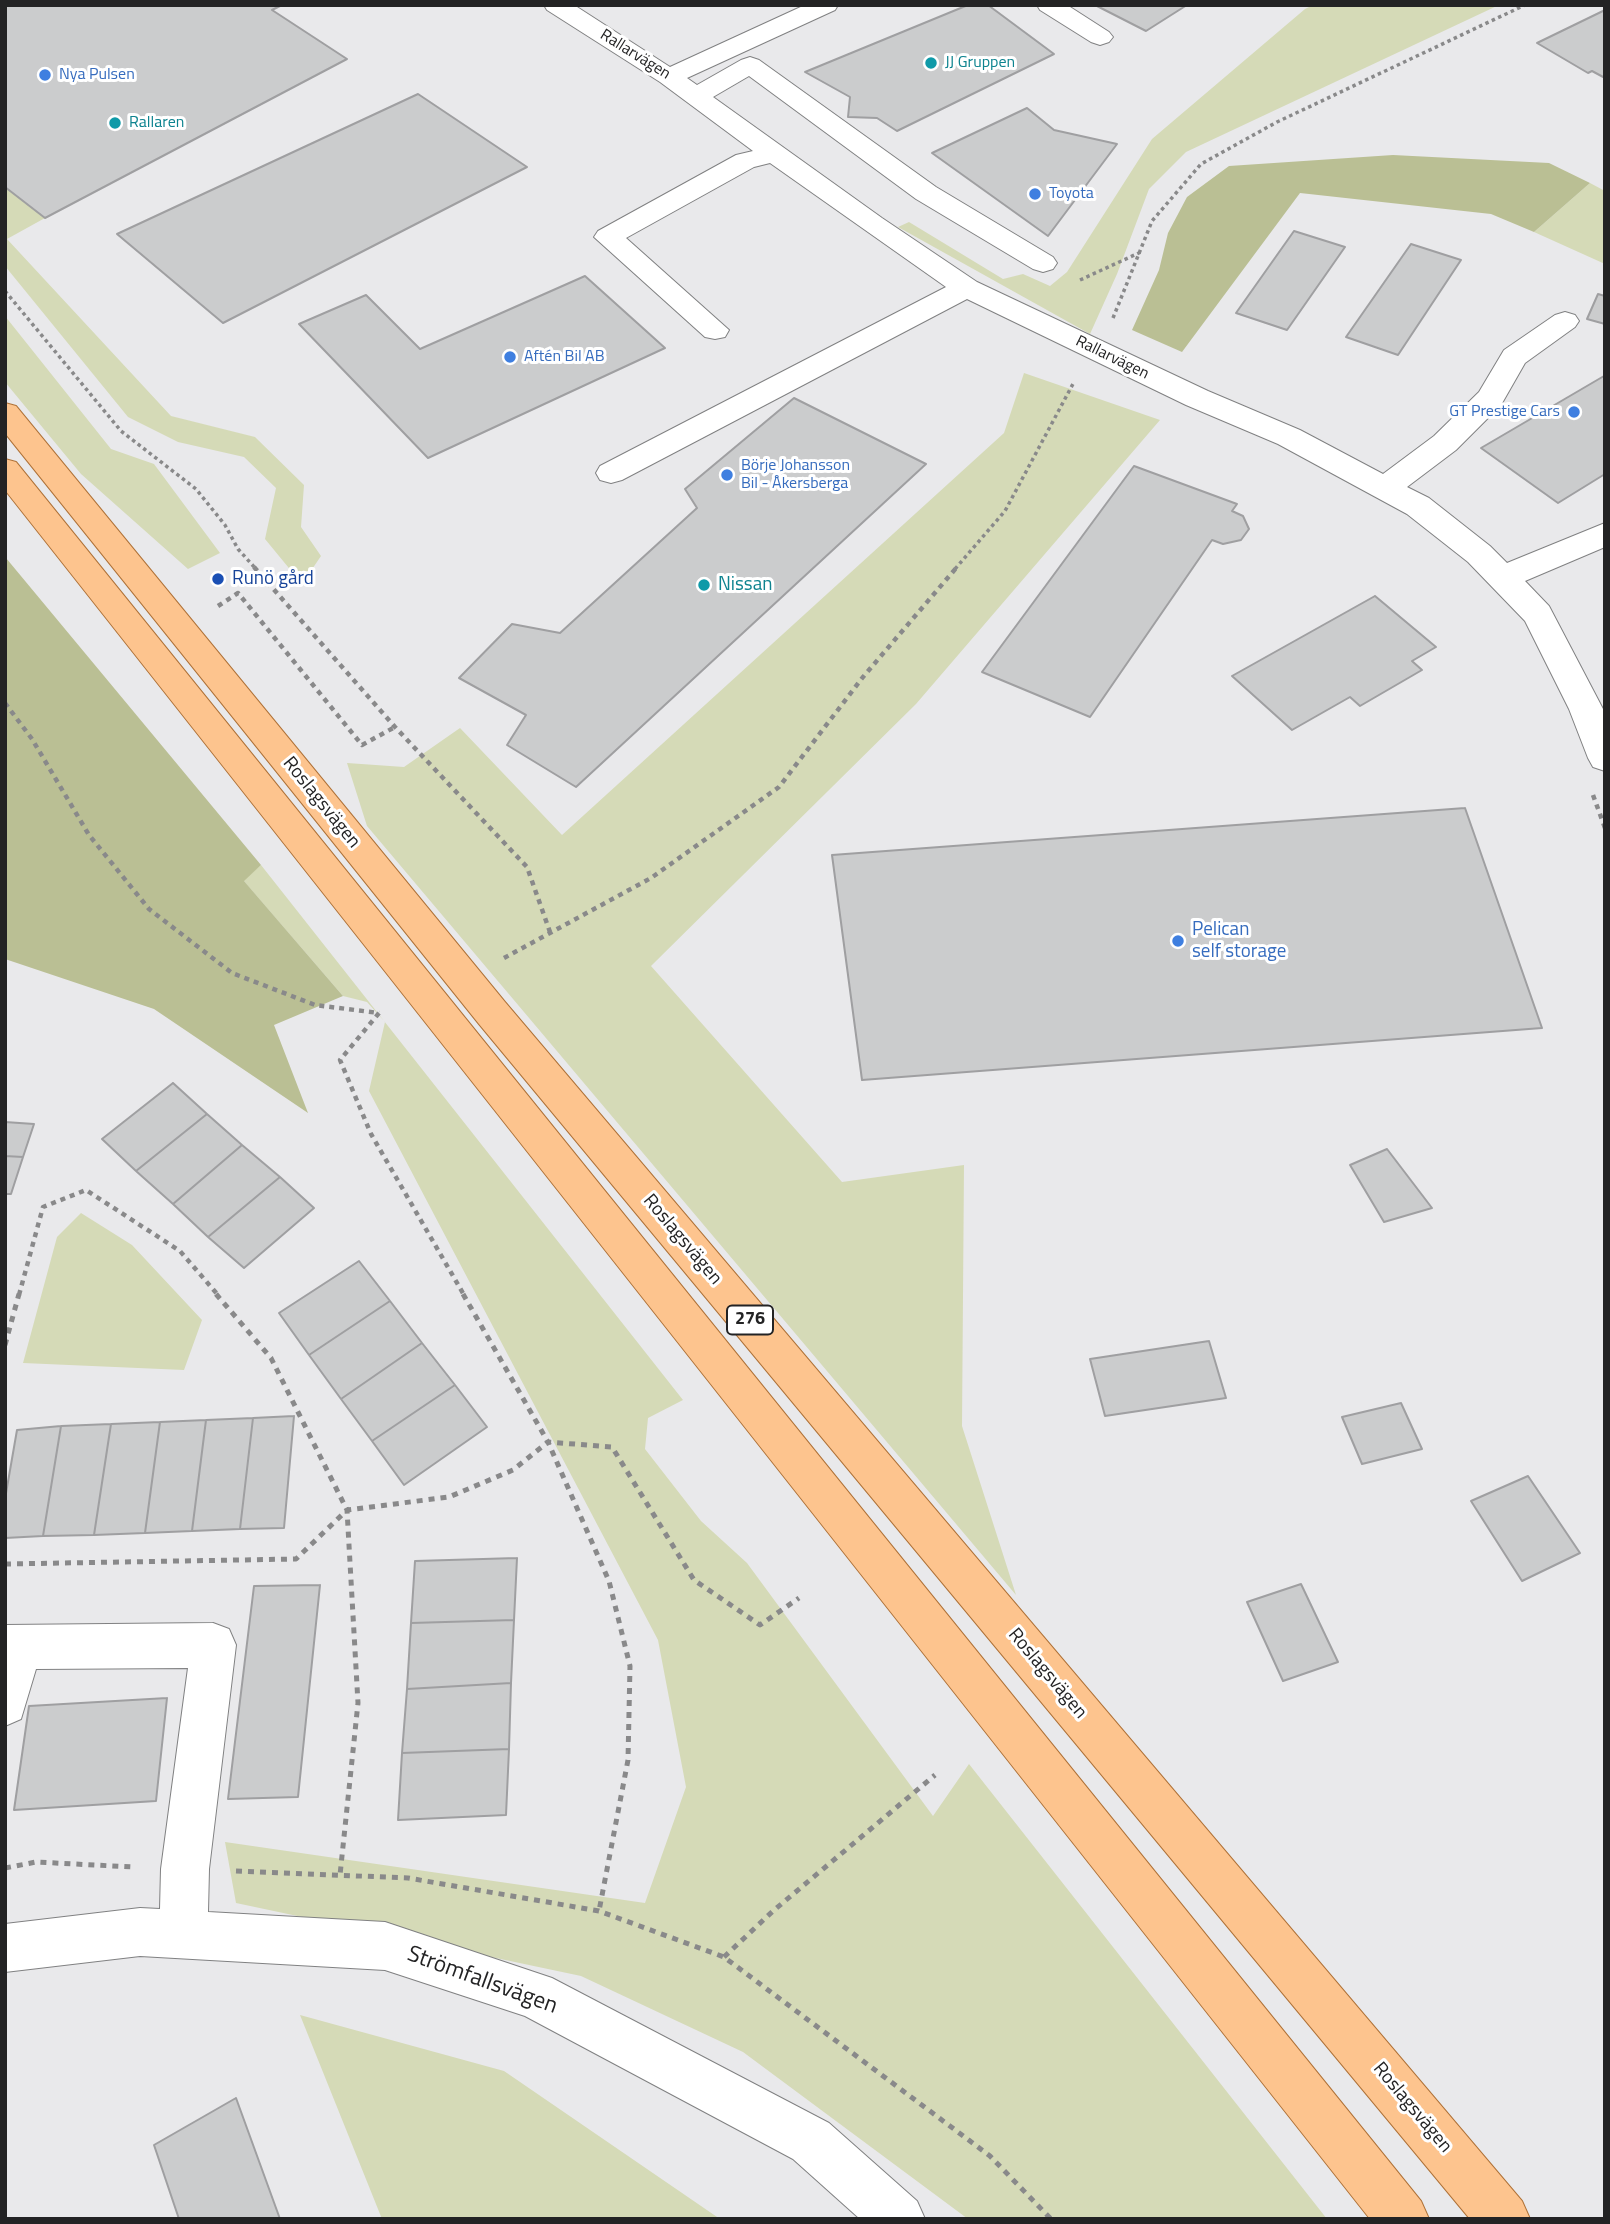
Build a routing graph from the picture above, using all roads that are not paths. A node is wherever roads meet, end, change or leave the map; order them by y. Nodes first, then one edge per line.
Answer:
1 (556, 5) edge
2 (826, 5) edge
3 (1049, 5) edge
4 (1100, 37) dead end
5 (669, 76) junction
6 (696, 96) junction
7 (776, 153) junction
8 (899, 209) junction
9 (1043, 263) dead end
10 (967, 288) junction
11 (1564, 321) dead end
12 (715, 330) dead end
13 (5, 413) edge
14 (5, 468) edge
15 (611, 473) dead end
16 (1385, 488) junction
17 (1605, 534) edge
18 (1503, 578) junction
19 (1605, 758) edge
20 (12, 1647) edge
21 (5, 1703) edge
22 (184, 1934) junction
23 (5, 1948) edge
24 (899, 2219) edge
25 (1403, 2219) edge
26 (1504, 2219) edge

1 - 5 street, Rallarvägen
2 - 5 street
3 - 4 street
5 - 6 street, Rallarvägen
6 - 7 street, Rallarvägen
6 - 8 street
7 - 8 street, Rallarvägen
7 - 12 street
8 - 9 street
8 - 10 street, Rallarvägen
10 - 15 street
10 - 16 street, Rallarvägen
11 - 16 street
13 - 26 main road, Roslagsvägen / 276
14 - 25 main road, Roslagsvägen / 276
16 - 18 street, Rallarvägen
17 - 18 street
18 - 19 street, Rallarvägen
20 - 21 street
20 - 22 street
22 - 23 street, Strömfallsvägen
22 - 24 street, Strömfallsvägen

